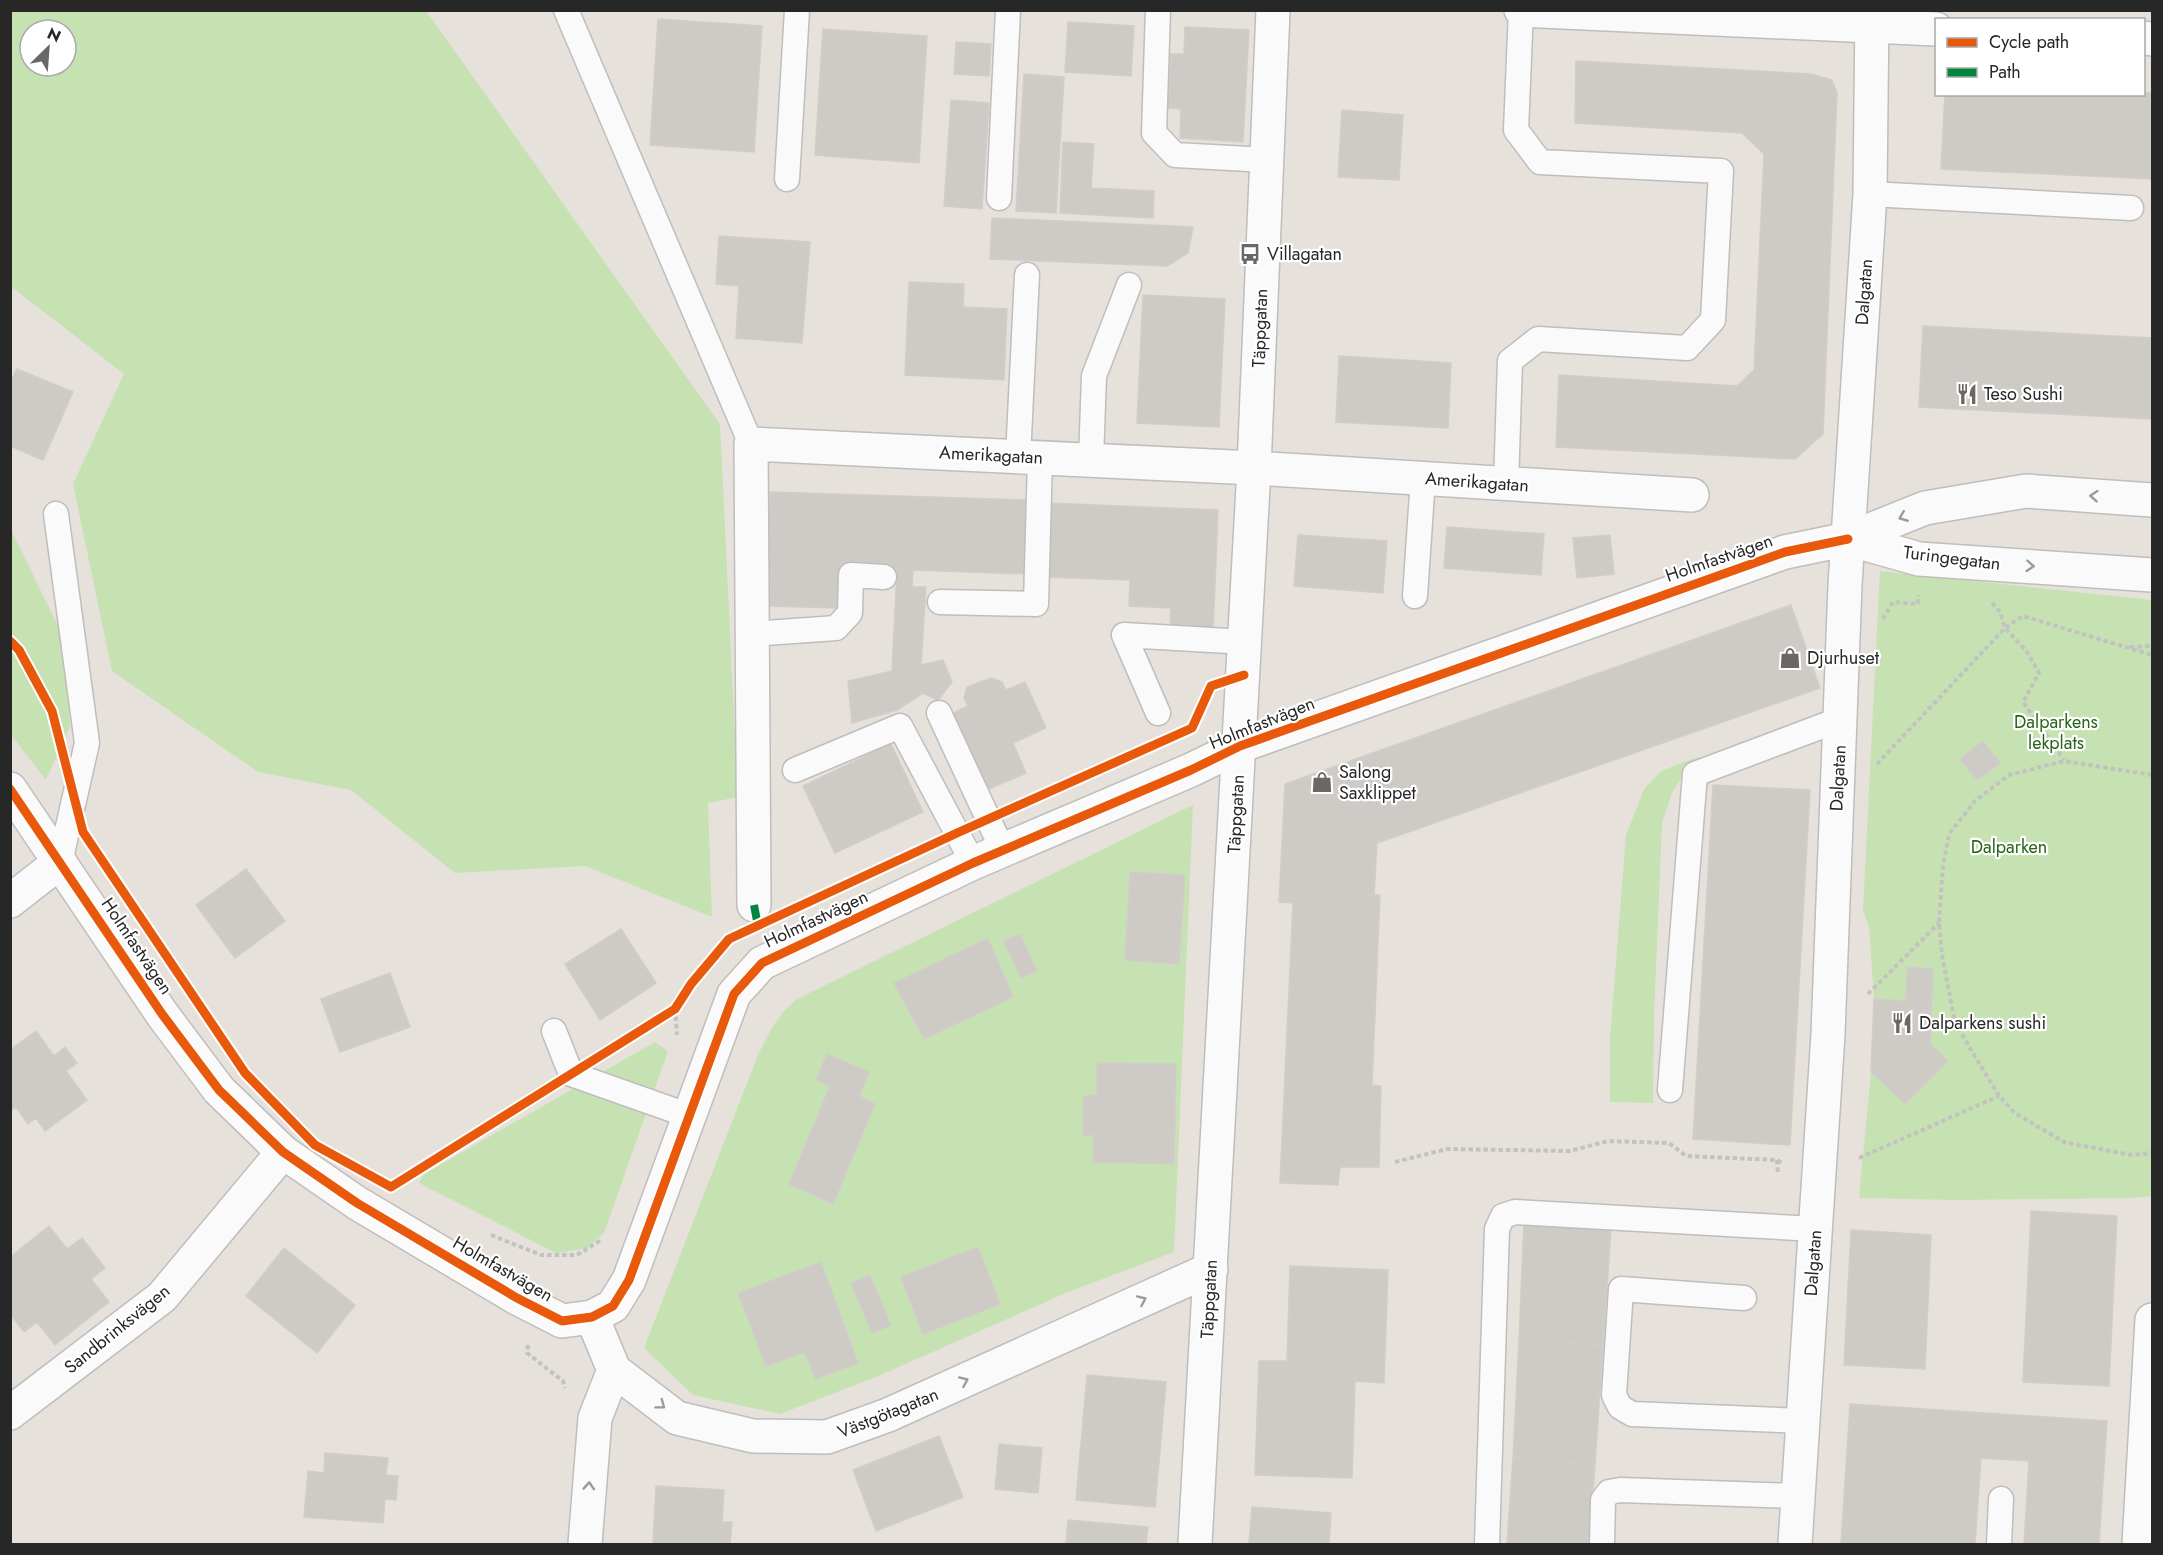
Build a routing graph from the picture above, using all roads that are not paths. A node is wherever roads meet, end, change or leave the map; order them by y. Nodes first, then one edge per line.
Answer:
1 (566, 10) edge
2 (797, 10) edge
3 (1008, 10) edge
4 (1158, 10) edge
5 (1273, 10) edge
6 (1521, 10) edge
7 (1647, 13) edge
8 (1871, 18) edge
9 (1935, 29) edge
10 (1267, 159) junction
11 (787, 179) dead end
12 (1870, 194) junction
13 (999, 198) dead end
14 (2131, 208) dead end
15 (1027, 275) dead end
16 (1129, 285) dead end
17 (751, 444) junction
18 (1029, 457) junction
19 (1090, 460) junction
20 (1254, 468) junction
21 (1423, 478) junction
22 (1506, 484) junction
23 (1692, 495) dead end
24 (2152, 500) edge
25 (56, 514) dead end
26 (1848, 539) junction
27 (2152, 575) edge
28 (884, 577) dead end
29 (1415, 596) dead end
30 (940, 602) dead end
31 (751, 634) junction
32 (1245, 642) junction
33 (939, 713) dead end
34 (1158, 713) dead end
35 (1841, 719) junction
36 (1240, 746) junction
37 (795, 770) dead end
38 (10, 789) edge
39 (1003, 851) junction
40 (60, 862) junction
41 (973, 864) junction
42 (10, 901) edge
43 (754, 905) dead end
44 (554, 1031) dead end
45 (1670, 1090) dead end
46 (690, 1116) junction
47 (283, 1152) junction
48 (1815, 1229) junction
49 (1211, 1269) junction
50 (1744, 1298) dead end
51 (592, 1317) junction
52 (2152, 1320) edge
53 (614, 1370) junction
54 (10, 1413) edge
55 (1802, 1420) junction
56 (1798, 1496) junction
57 (2001, 1499) dead end
58 (585, 1545) edge
59 (1195, 1545) edge
60 (1487, 1545) edge
61 (1602, 1545) edge
62 (1795, 1545) edge
63 (1999, 1545) edge
64 (2139, 1545) edge

1 - 17 lane
2 - 11 lane
3 - 13 lane
4 - 10 lane
5 - 10 street, Täppgatan
6 - 7 street
6 - 22 lane
7 - 8 street
8 - 9 street
8 - 12 street, Dalgatan
10 - 20 street, Täppgatan
12 - 14 lane
12 - 26 street, Dalgatan
15 - 18 lane
16 - 19 lane
17 - 18 street, Amerikagatan
17 - 31 street
18 - 19 street, Amerikagatan
18 - 30 lane
19 - 20 street, Amerikagatan
20 - 21 street, Amerikagatan
20 - 32 street, Täppgatan
21 - 22 street, Amerikagatan
21 - 29 lane
22 - 23 street, Amerikagatan
24 -> 26 street, Turingegatan
25 - 40 lane
26 -> 27 street, Turingegatan
26 - 35 street, Dalgatan
26 - 36 street, Holmfastvägen
28 - 31 lane
31 - 43 street
32 - 34 lane
32 - 36 street, Täppgatan
33 - 39 lane
35 - 45 lane
35 - 48 street, Dalgatan
36 - 39 street, Holmfastvägen
36 - 49 street, Täppgatan
37 - 41 lane
38 - 40 street, Holmfastvägen
39 - 41 street, Holmfastvägen
40 - 42 street
40 - 47 street, Holmfastvägen
41 - 46 street, Holmfastvägen
44 - 46 lane
46 - 51 street, Holmfastvägen
47 - 51 street, Holmfastvägen
47 - 54 street, Sandbrinksvägen
48 - 55 street, Dalgatan
48 - 60 lane
53 -> 49 street, Västgötagatan
49 - 59 street, Täppgatan
50 - 55 lane
51 - 53 street
52 - 64 street
58 -> 53 street
55 - 56 street, Dalgatan
56 - 61 lane
56 - 62 street, Dalgatan
57 - 63 lane

